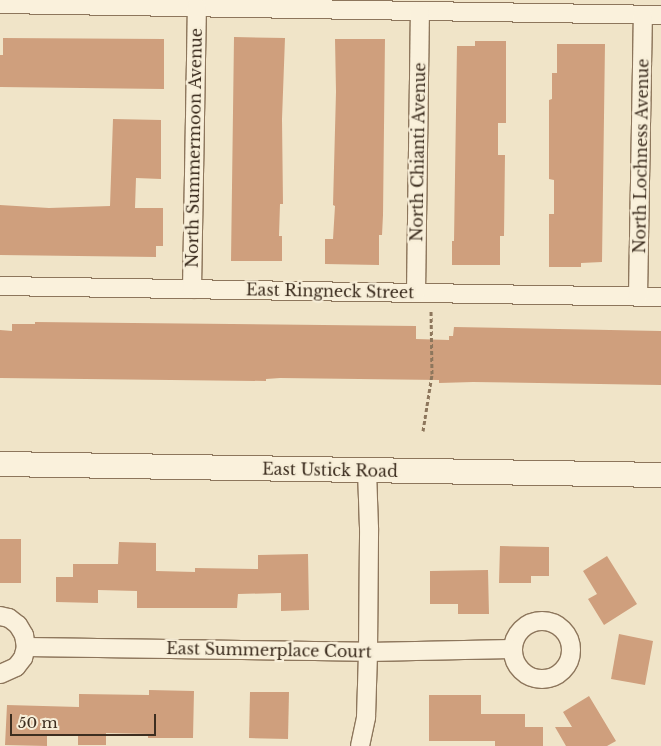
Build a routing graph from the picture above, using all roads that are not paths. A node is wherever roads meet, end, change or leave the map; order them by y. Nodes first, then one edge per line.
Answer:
1 (0, 4) edge
2 (197, 7) junction
3 (538, 7) edge
4 (420, 11) junction
5 (643, 15) junction
6 (661, 16) edge
7 (0, 286) edge
8 (192, 290) junction
9 (423, 293) junction
10 (638, 296) junction
11 (661, 297) edge
12 (0, 464) edge
13 (367, 470) junction
14 (661, 475) edge
15 (0, 616) edge
16 (26, 646) junction
17 (512, 648) dead end
18 (368, 652) junction
19 (0, 674) edge
20 (360, 746) edge

1 - 2 street
2 - 4 street
2 - 8 street, North Summermoon Avenue
3 - 4 street
3 - 5 street
4 - 9 street, North Chianti Avenue
5 - 6 street
5 - 10 street, North Lochness Avenue
7 - 8 street, East Ringneck Street
8 - 9 street, East Ringneck Street
9 - 10 street, East Ringneck Street
10 - 11 street, East Ringneck Street
12 - 13 main road, East Ustick Road
13 - 14 main road, East Ustick Road
13 - 18 street
15 - 16 street
16 - 18 street, East Summerplace Court
16 - 19 street
17 - 18 street, East Summerplace Court
18 - 20 street

